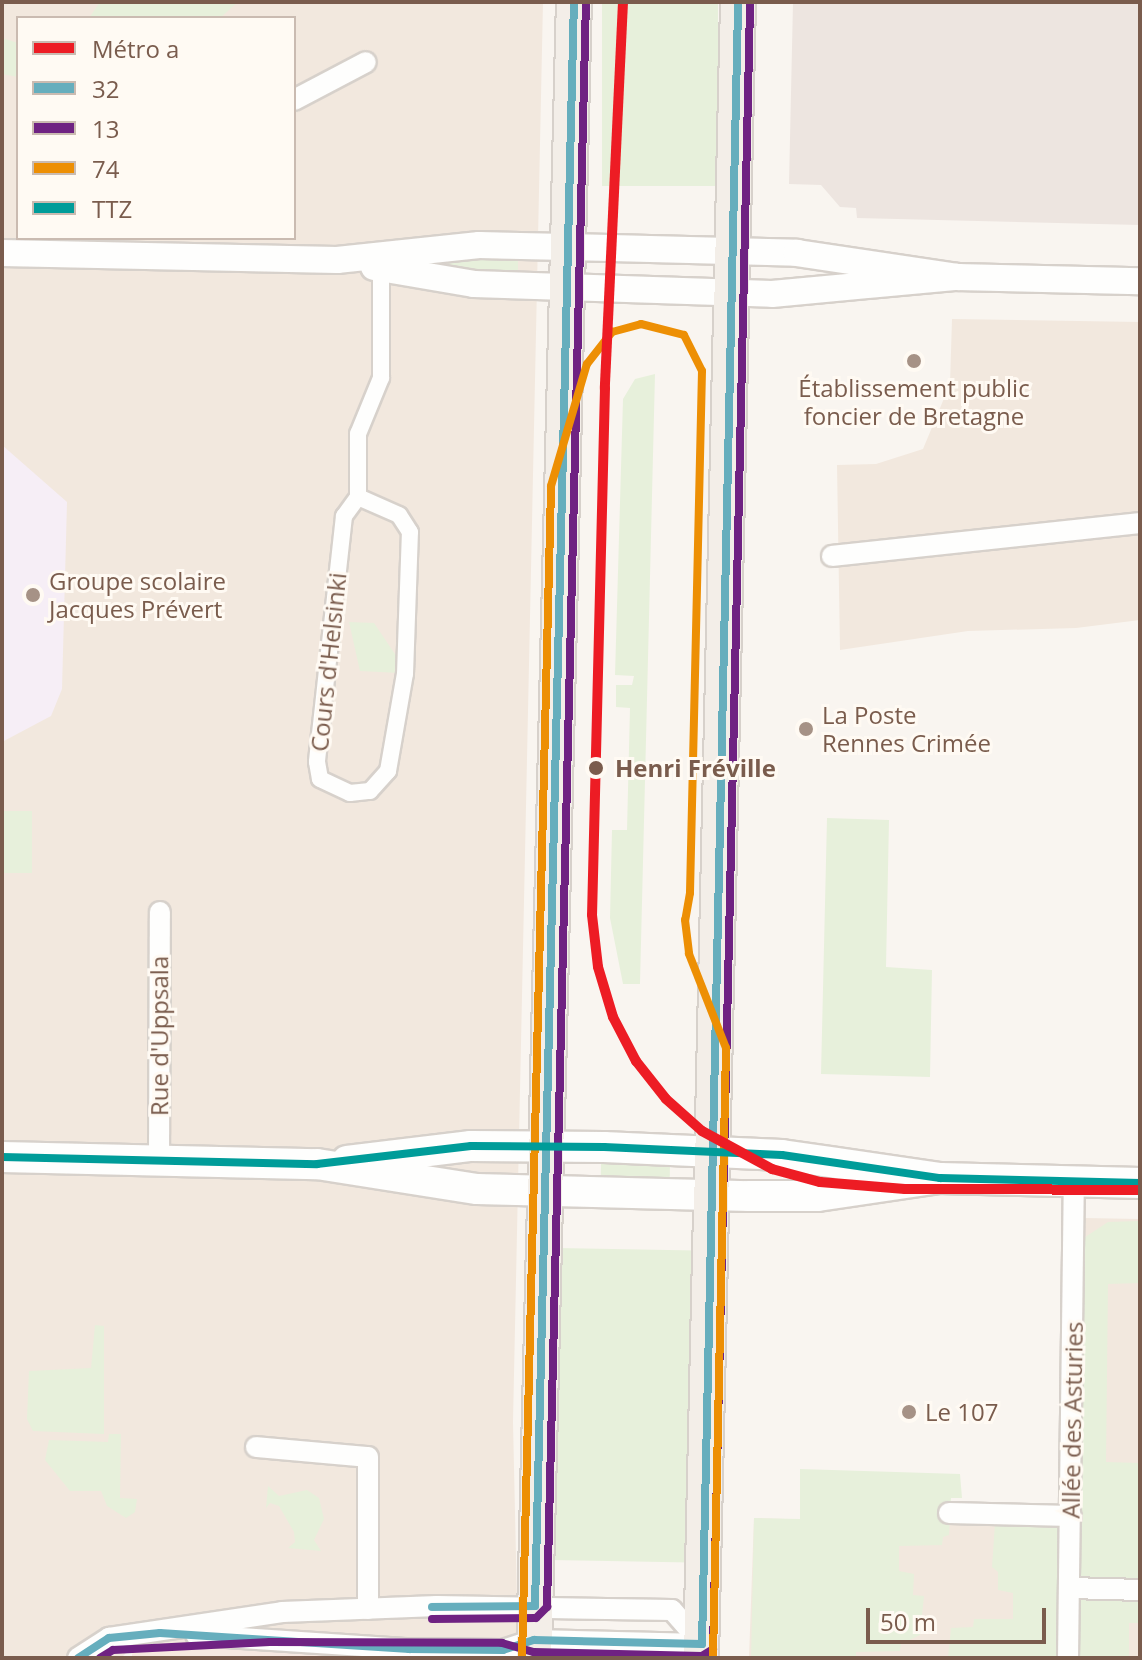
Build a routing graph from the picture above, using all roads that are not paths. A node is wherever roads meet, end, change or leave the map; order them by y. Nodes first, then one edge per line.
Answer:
1 (574, 2) edge
2 (738, 2) edge
3 (366, 62) dead end
4 (296, 99) edge
5 (568, 247) junction
6 (22, 248) edge
7 (734, 252) junction
8 (337, 260) junction
9 (381, 268) junction
10 (957, 277) junction
11 (1140, 281) edge
12 (567, 287) junction
13 (733, 292) junction
14 (358, 497) junction
15 (1140, 523) edge
16 (832, 556) dead end
17 (160, 912) dead end
18 (548, 1147) junction
19 (713, 1151) junction
20 (2, 1157) edge
21 (818, 1159) junction
22 (159, 1161) junction
23 (317, 1164) junction
24 (940, 1178) junction
25 (1074, 1181) junction
26 (1140, 1183) edge
27 (546, 1190) junction
28 (712, 1195) junction
29 (818, 1196) junction
30 (256, 1447) dead end
31 (949, 1513) dead end
32 (1071, 1516) junction
33 (1070, 1588) junction
34 (1140, 1590) edge
35 (535, 1606) junction
36 (368, 1609) junction
37 (160, 1633) junction
38 (534, 1649) edge
39 (701, 1651) edge
40 (78, 1658) edge
41 (1068, 1658) edge

1 - 5 main road
2 - 7 main road
3 - 4 street
5 - 7 street
5 - 8 street
5 - 12 main road
6 - 8 street
7 - 10 street
7 - 13 main road
8 - 9 street
9 - 12 street
9 - 14 street, Cours d'Helsinki
10 - 11 street
10 - 13 street
12 - 13 street
12 - 18 main road
13 - 19 main road
14 - 14 street, Cours d'Helsinki
15 - 16 street
17 - 22 street, Rue d'Uppsala
18 - 19 main road
18 - 23 main road
18 - 27 main road
19 - 21 main road
19 - 28 main road
20 - 22 main road
21 - 24 main road
21 - 29 street
22 - 23 main road
23 - 27 main road
24 - 25 main road
24 - 29 main road
25 - 26 main road
25 - 32 street, Allée des Asturies
27 - 28 main road
27 - 35 main road
28 - 29 main road
28 - 39 main road
30 - 36 street
31 - 32 street
32 - 33 street, Allée des Asturies
33 - 34 street
33 - 41 street, Allée des Asturies
35 - 36 street
35 - 38 main road
35 - 39 street
36 - 37 street
37 - 38 street
37 - 40 street
38 - 39 street

